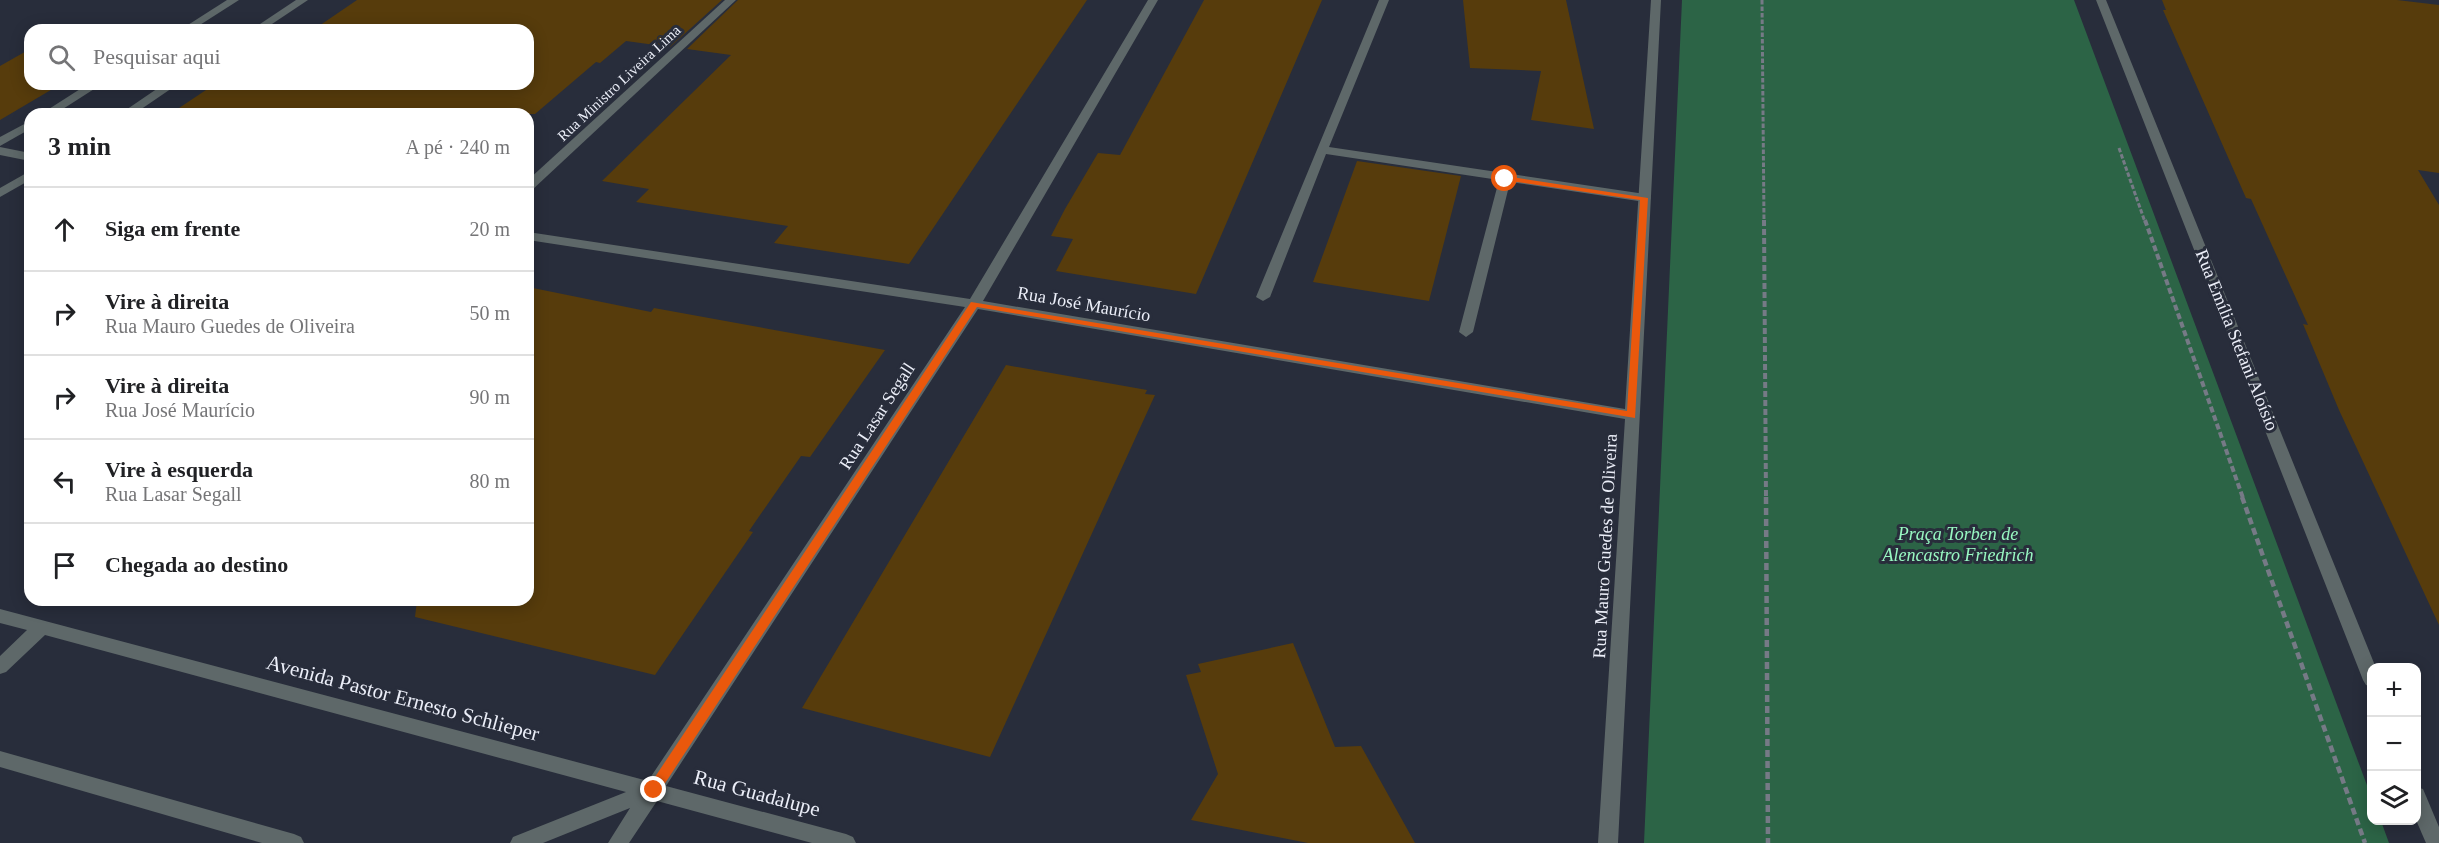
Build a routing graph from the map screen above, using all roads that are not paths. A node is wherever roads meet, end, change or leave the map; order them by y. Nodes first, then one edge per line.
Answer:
1 (234, 0) edge
2 (303, 0) edge
3 (731, 0) edge
4 (1153, 0) edge
5 (1384, 0) edge
6 (1656, 0) edge
7 (2101, 0) edge
8 (195, 24) edge
9 (265, 24) edge
10 (86, 90) edge
11 (163, 90) edge
12 (57, 108) edge
13 (135, 108) edge
14 (24, 128) edge
15 (0, 142) edge
16 (1322, 150) junction
17 (0, 152) edge
18 (24, 155) edge
19 (24, 179) edge
20 (1505, 179) junction
21 (534, 182) edge
22 (0, 193) edge
23 (1644, 198) junction
24 (534, 237) edge
25 (1263, 297) dead end
26 (974, 304) junction
27 (1466, 332) dead end
28 (1632, 416) junction
29 (0, 616) edge
30 (42, 627) junction
31 (0, 667) edge
32 (2367, 667) edge
33 (0, 759) edge
34 (654, 790) junction
35 (2421, 807) edge
36 (294, 843) edge
37 (520, 843) edge
38 (618, 843) edge
39 (846, 843) edge
40 (1608, 843) edge
41 (2436, 843) edge

1 - 8 street
2 - 9 street
3 - 21 street, Rua Ministro Liveira Lima
4 - 26 street, Rua Lasar Segall
5 - 16 street
6 - 23 street, Rua Mauro Guedes de Oliveira
7 - 32 street, Rua Emília Stefani Aloísio
10 - 12 street
11 - 13 street
14 - 15 street
16 - 20 street
16 - 25 street
17 - 18 street
19 - 22 street
20 - 23 street
20 - 27 street
23 - 28 street, Rua Mauro Guedes de Oliveira
24 - 26 street, Rua José Maurício
26 - 28 street, Rua José Maurício
26 - 34 street, Rua Lasar Segall
28 - 40 street, Rua Mauro Guedes de Oliveira
29 - 30 street, Avenida Pastor Ernesto Schlieper
30 - 31 street
30 - 34 street, Avenida Pastor Ernesto Schlieper
33 - 36 street
34 - 37 street
34 - 38 street, Rua Lasar Segall
34 - 39 street, Rua Guadalupe
35 - 41 street

